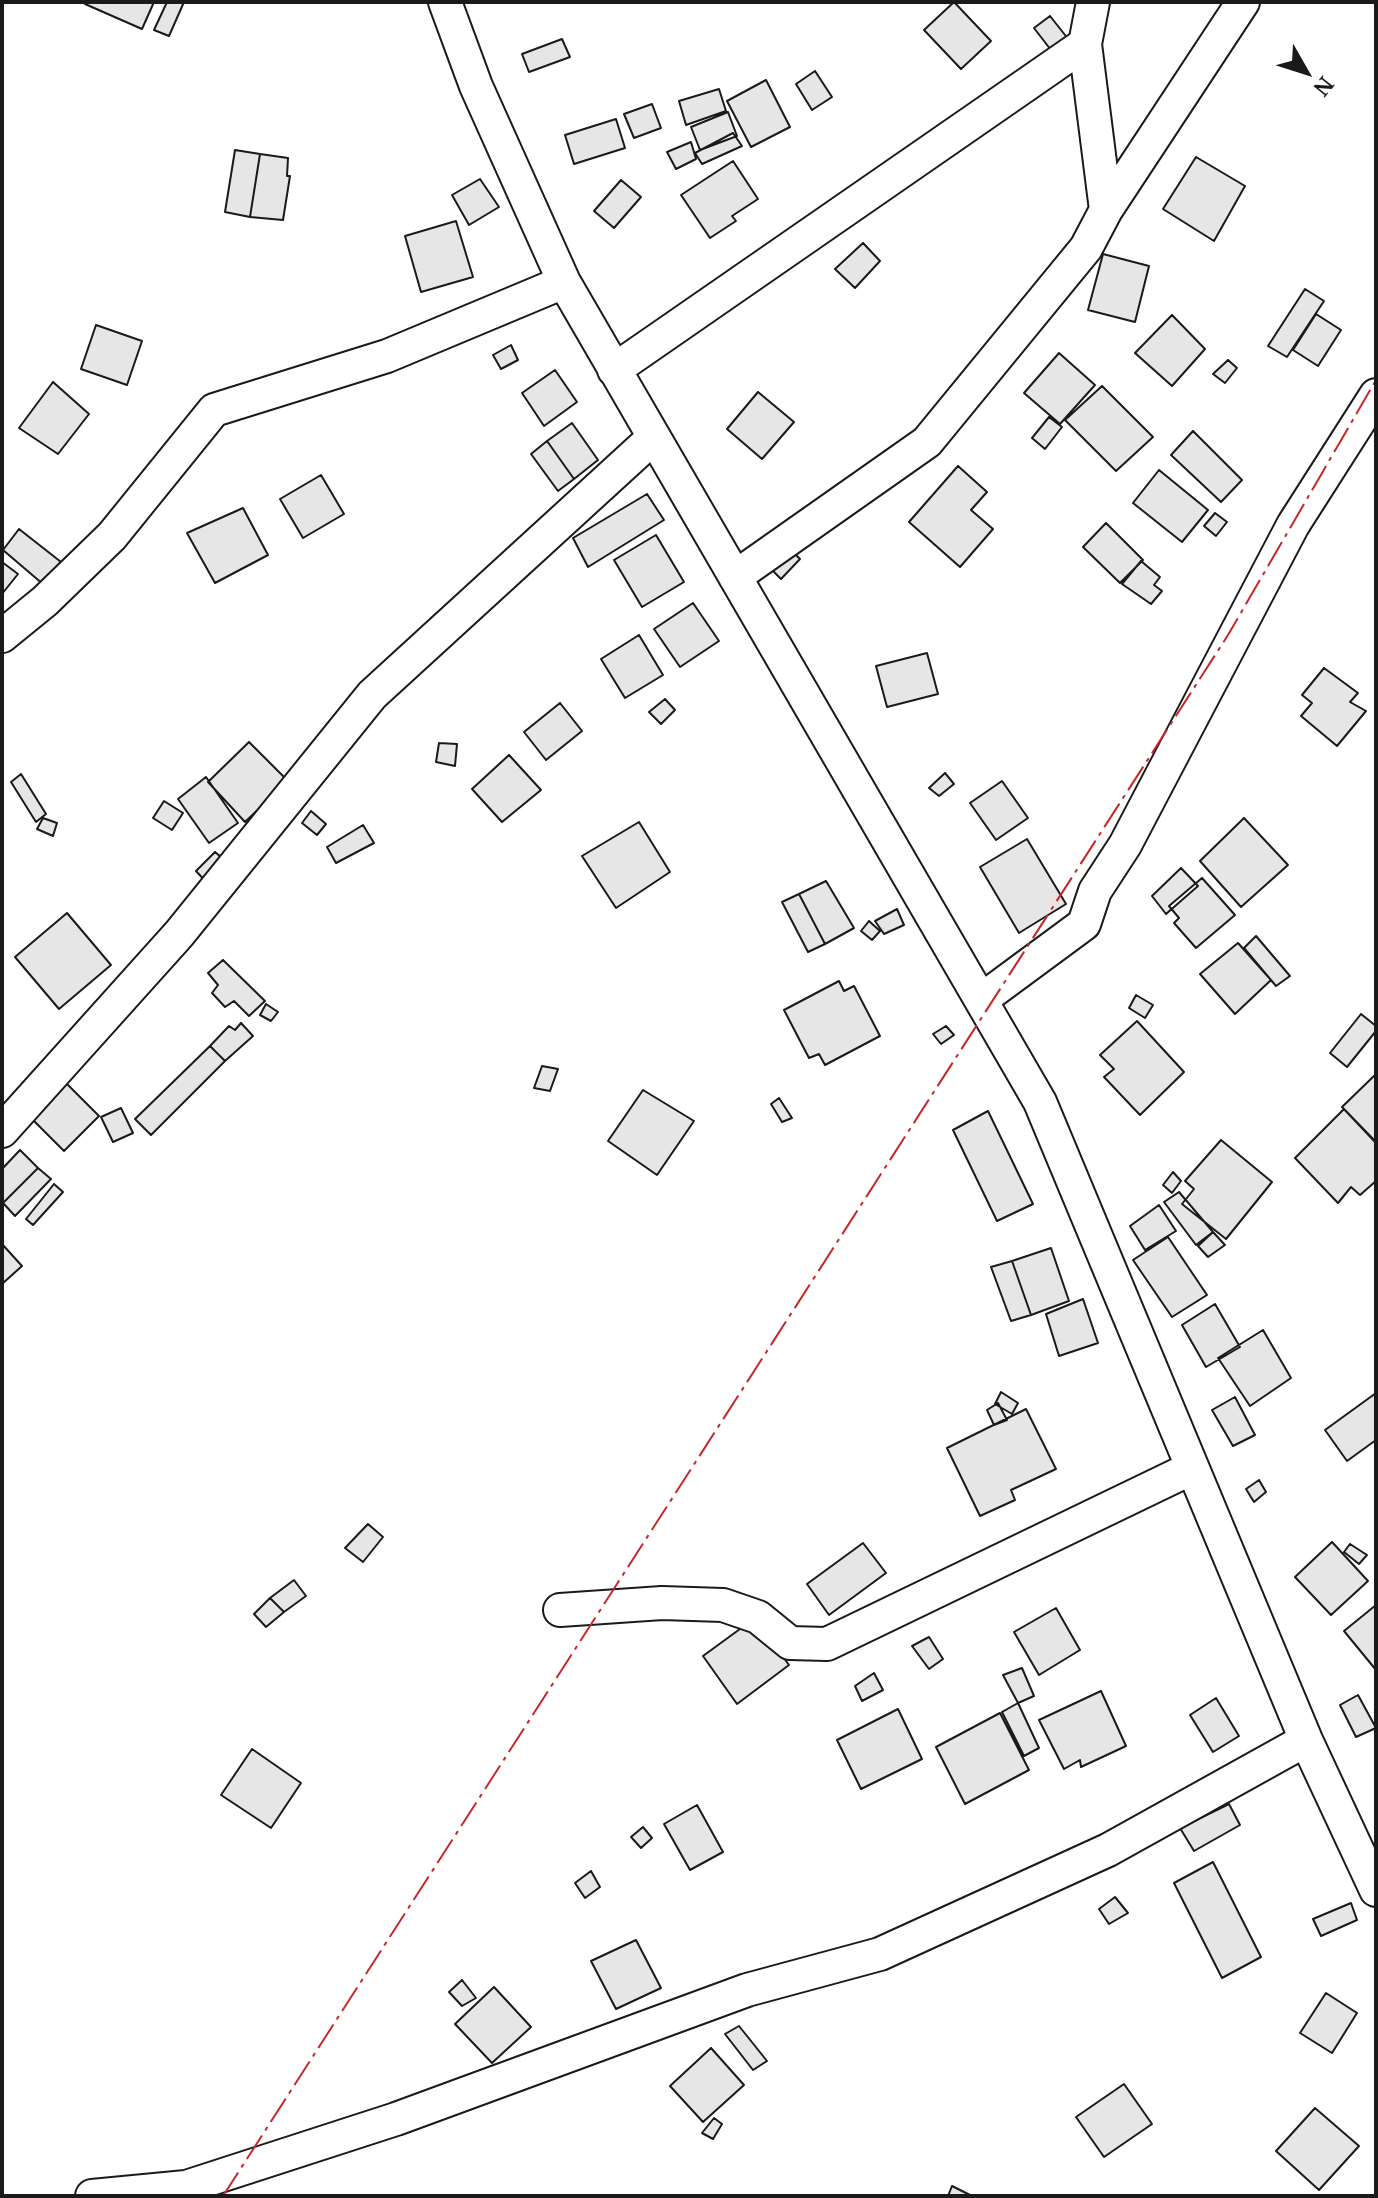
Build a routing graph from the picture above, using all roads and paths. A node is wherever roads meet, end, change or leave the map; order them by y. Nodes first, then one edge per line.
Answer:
1 (445, 2) edge
2 (1093, 2) edge
3 (1243, 2) edge
4 (1085, 44) junction
5 (1106, 210) junction
6 (564, 282) junction
7 (614, 370) junction
8 (1376, 395) edge
9 (654, 437) junction
10 (735, 577) junction
11 (2, 636) edge
12 (981, 1000) junction
13 (2, 1131) edge
14 (1192, 1468) junction
15 (560, 1610) dead end
16 (1306, 1740) junction
17 (1376, 1890) edge
18 (92, 2196) edge

1 - 6 street
2 - 4 street
3 - 5 street
4 - 5 street
4 - 7 street
5 - 10 street
6 - 7 street
6 - 11 street
7 - 9 street
8 - 12 street
9 - 10 street
9 - 13 street
10 - 12 street
12 - 14 street
14 - 15 street
14 - 16 street
16 - 17 street
16 - 18 street

